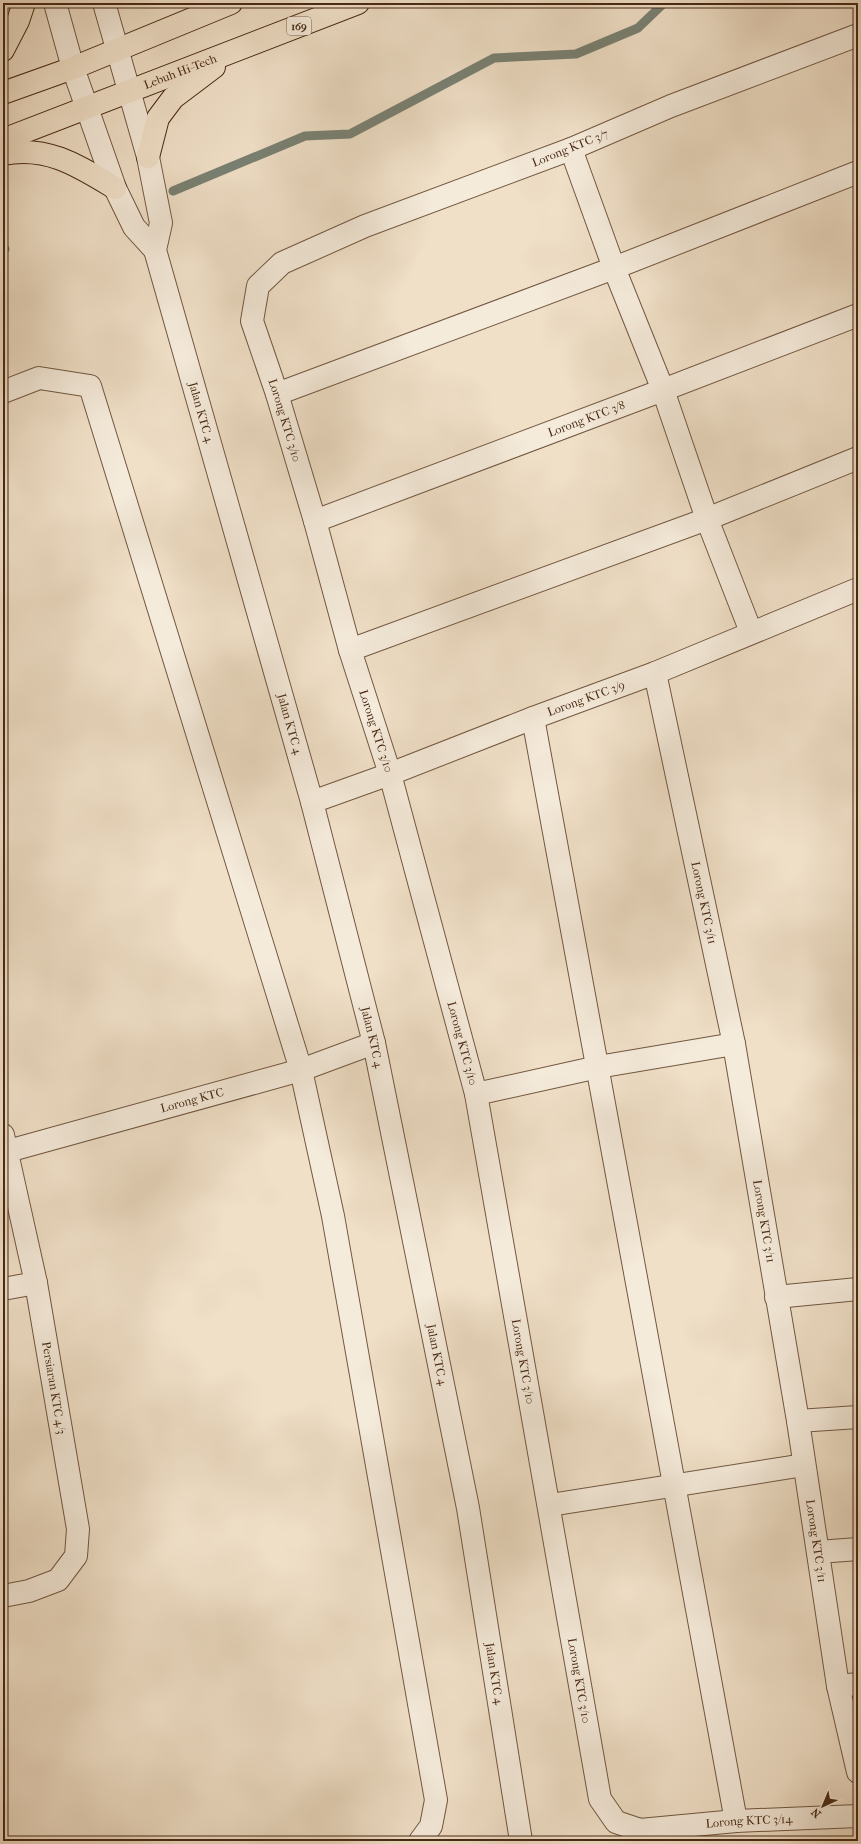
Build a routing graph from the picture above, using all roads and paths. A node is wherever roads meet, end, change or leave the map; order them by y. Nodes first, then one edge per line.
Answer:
1 (24, 3) edge
2 (54, 3) edge
3 (104, 3) edge
4 (231, 3) edge
5 (358, 3) edge
6 (858, 35) edge
7 (116, 49) junction
8 (240, 49) junction
9 (3, 50) edge
10 (73, 68) junction
11 (129, 91) junction
12 (3, 93) edge
13 (86, 106) junction
14 (3, 140) edge
15 (571, 149) junction
16 (3, 154) edge
17 (148, 157) junction
18 (858, 172) edge
19 (115, 188) junction
20 (155, 250) junction
21 (282, 263) joint
22 (614, 268) junction
23 (858, 315) edge
24 (664, 390) junction
25 (3, 392) edge
26 (277, 394) junction
27 (858, 458) edge
28 (707, 519) junction
29 (315, 521) junction
30 (858, 589) edge
31 (751, 632) junction
32 (350, 650) junction
33 (655, 673) junction
34 (533, 718) junction
35 (390, 774) junction
36 (312, 802) junction
37 (374, 1043) junction
38 (734, 1044) junction
39 (598, 1067) junction
40 (301, 1070) junction
41 (476, 1094) junction
42 (5, 1143) edge
43 (36, 1283) junction
44 (858, 1289) edge
45 (3, 1290) edge
46 (776, 1297) junction
47 (858, 1416) edge
48 (798, 1421) junction
49 (804, 1465) junction
50 (675, 1484) junction
51 (550, 1505) junction
52 (858, 1549) edge
53 (818, 1552) junction
54 (3, 1596) edge
55 (848, 1685) edge
56 (858, 1772) edge
57 (858, 1816) edge
58 (736, 1821) junction
59 (640, 1830) joint
60 (420, 1841) edge
61 (521, 1841) edge

1 - 9 main road
2 - 10 street, Jalan KTC 4
3 - 7 street, Jalan KTC 4
4 - 7 main road
5 - 8 main road, Lebuh Hi-Tech / 169
6 - 15 street, Lorong KTC 3/7
7 - 10 main road
7 - 11 street, Jalan KTC 4
8 - 11 main road, Lebuh Hi-Tech / 169
8 - 17 main road
10 - 12 main road
10 - 13 street, Jalan KTC 4
11 - 13 main road, Lebuh Hi-Tech / 169
11 - 17 street, Jalan KTC 4
13 - 14 main road, Lebuh Hi-Tech / 169
13 - 19 street, Jalan KTC 4
15 - 21 street, Lorong KTC 3/7
15 - 22 street
16 - 19 main road
17 - 20 street, Jalan KTC 4
18 - 22 street
19 - 20 street, Jalan KTC 4
20 - 36 street, Jalan KTC 4
21 - 26 street, Lorong KTC 3/10
22 - 24 street
22 - 26 street
23 - 24 street, Lorong KTC 3/8
24 - 28 street
24 - 29 street, Lorong KTC 3/8
25 - 40 street
26 - 29 street, Lorong KTC 3/10
27 - 28 street
28 - 31 street
28 - 32 street
29 - 32 street, Lorong KTC 3/10
30 - 31 street, Lorong KTC 3/9
31 - 33 street, Lorong KTC 3/9
32 - 35 street, Lorong KTC 3/10
33 - 34 street, Lorong KTC 3/9
33 - 38 street, Lorong KTC 3/11
34 - 35 street, Lorong KTC 3/9
34 - 39 street
35 - 36 street, Lorong KTC 3/9
35 - 41 street, Lorong KTC 3/10
36 - 37 street, Jalan KTC 4
37 - 40 street, Lorong KTC
37 - 61 street, Jalan KTC 4
38 - 39 street
38 - 46 street, Lorong KTC 3/11
39 - 41 street
39 - 50 street
40 - 42 street, Lorong KTC
40 - 60 street
41 - 51 street, Lorong KTC 3/10
42 - 43 street, Persiaran KTC 4/3
43 - 45 street
43 - 54 street, Persiaran KTC 4/3
44 - 46 street
46 - 48 street, Lorong KTC 3/11
47 - 48 street
48 - 49 street, Lorong KTC 3/11
49 - 50 street
49 - 53 street, Lorong KTC 3/11
50 - 51 street
50 - 58 street
51 - 59 street, Lorong KTC 3/10
52 - 53 street
53 - 55 street, Lorong KTC 3/11
55 - 56 street, Lorong KTC 3/11
57 - 58 street, Lorong KTC 3/14
58 - 59 street, Lorong KTC 3/14

